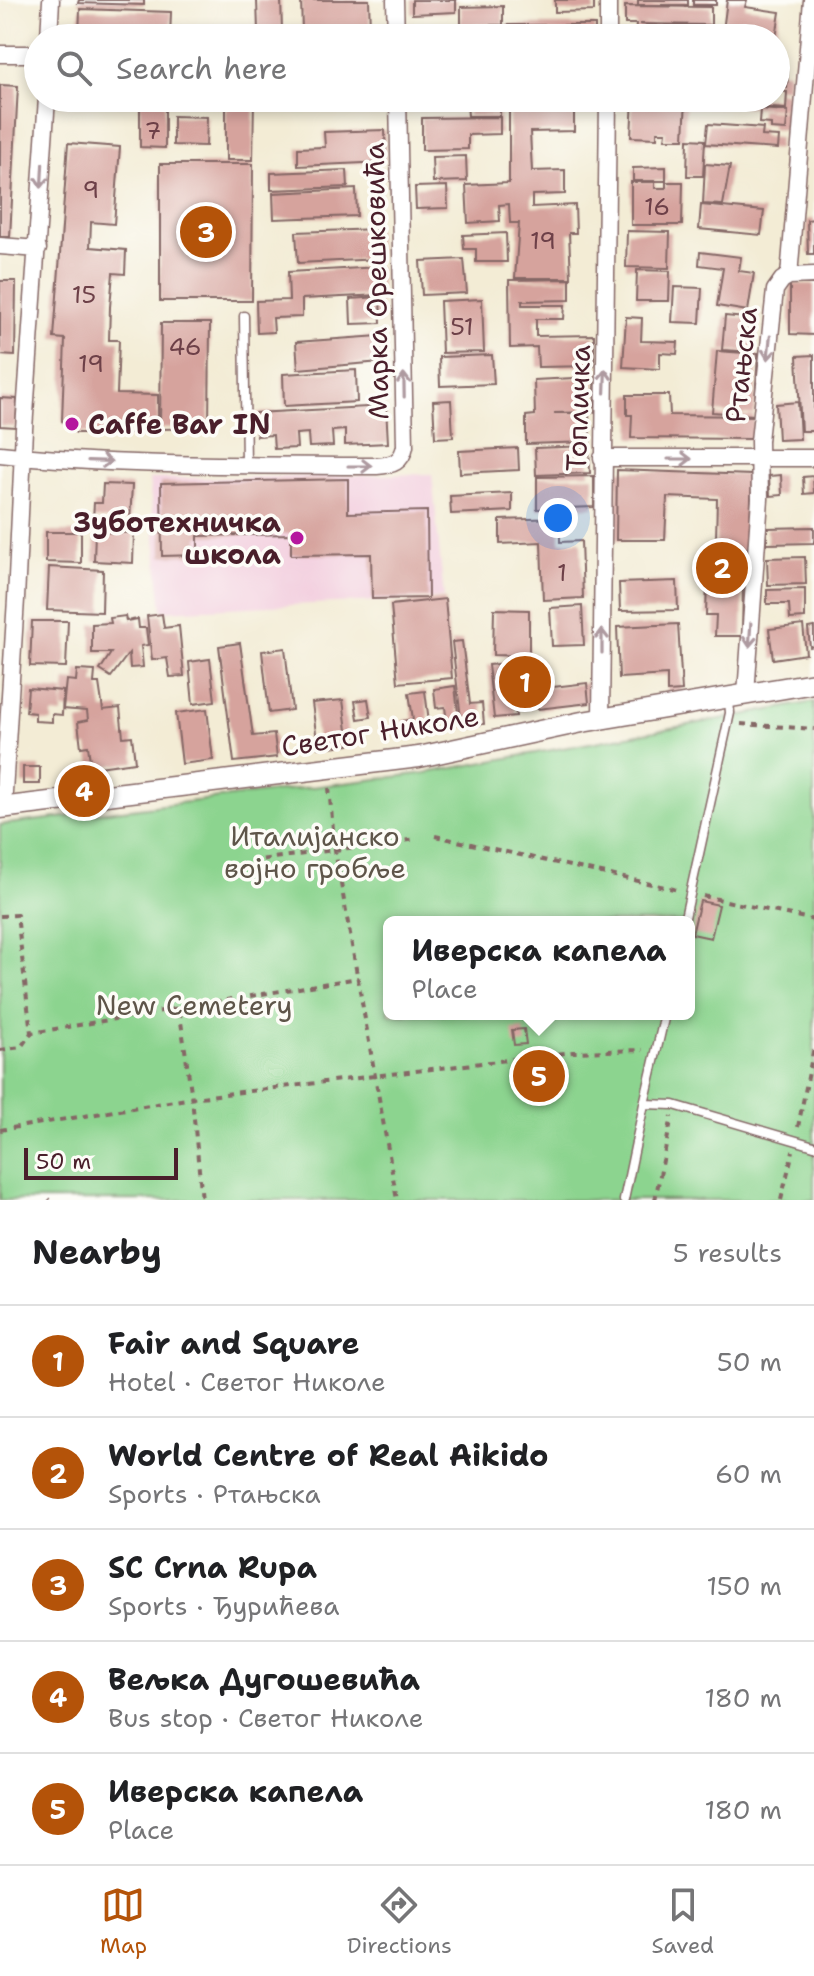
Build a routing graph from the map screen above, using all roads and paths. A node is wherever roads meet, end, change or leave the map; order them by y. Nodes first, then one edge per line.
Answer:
1 (51, 0) edge
2 (395, 0) edge
3 (608, 0) edge
4 (812, 0) edge
5 (50, 24) edge
6 (396, 24) edge
7 (608, 24) edge
8 (810, 42) edge
9 (0, 54) edge
10 (24, 54) edge
11 (46, 112) edge
12 (398, 112) edge
13 (608, 112) edge
14 (0, 246) edge
15 (38, 249) junction
16 (814, 275) edge
17 (789, 276) junction
18 (244, 316) dead end
19 (0, 454) edge
20 (22, 456) junction
21 (602, 458) junction
22 (814, 458) edge
23 (760, 459) junction
24 (246, 465) junction
25 (814, 683) edge
26 (737, 695) junction
27 (601, 719) junction
28 (727, 723) junction
29 (814, 729) edge
30 (327, 770) junction
31 (1, 808) edge
32 (435, 836) dead end
33 (417, 839) dead end
34 (335, 850) junction
35 (251, 861) dead end
36 (690, 893) junction
37 (0, 916) edge
38 (685, 916) edge
39 (814, 920) edge
40 (358, 978) junction
41 (179, 1008) junction
42 (664, 1020) edge
43 (31, 1033) junction
44 (814, 1047) edge
45 (0, 1050) edge
46 (657, 1050) junction
47 (374, 1076) junction
48 (192, 1098) junction
49 (644, 1104) junction
50 (674, 1105) junction
51 (0, 1130) edge
52 (795, 1143) junction
53 (814, 1146) edge
54 (202, 1200) edge
55 (397, 1200) edge
56 (624, 1200) edge
57 (655, 1200) edge
58 (781, 1200) edge

1 - 5 street
2 - 6 street
3 - 7 street
4 - 8 street, Ртањска
8 - 17 street, Ртањска
9 - 10 street
11 -> 15 street
24 -> 12 street, Марка Орешковића
21 -> 13 street, Топличка
14 - 15 street
15 - 20 street
16 - 17 street
17 -> 23 street, Ртањска
18 - 24 lane
19 - 20 street
20 -> 24 street
20 - 31 street
21 -> 23 street
27 -> 21 street, Топличка
22 - 23 street
23 -> 26 street, Ртањска
25 - 26 street, Светог Николе
26 - 27 street, Светог Николе
26 - 28 lane
27 - 30 street, Светог Николе
28 - 29 path
28 - 36 lane
30 - 31 street, Светог Николе
30 - 34 path
32 - 36 path
33 - 34 path
34 - 35 path
34 - 40 path
36 - 38 lane
36 - 39 path
37 - 43 path
40 - 41 path
40 - 47 path
41 - 43 path
41 - 48 path
42 - 46 lane
43 - 45 path
44 - 52 path
46 - 47 path
46 - 49 lane
47 - 48 path
47 - 55 path
48 - 51 path
48 - 54 path
49 - 50 lane
49 - 56 lane
50 - 52 lane
50 - 57 path
52 - 53 lane
52 - 58 path

